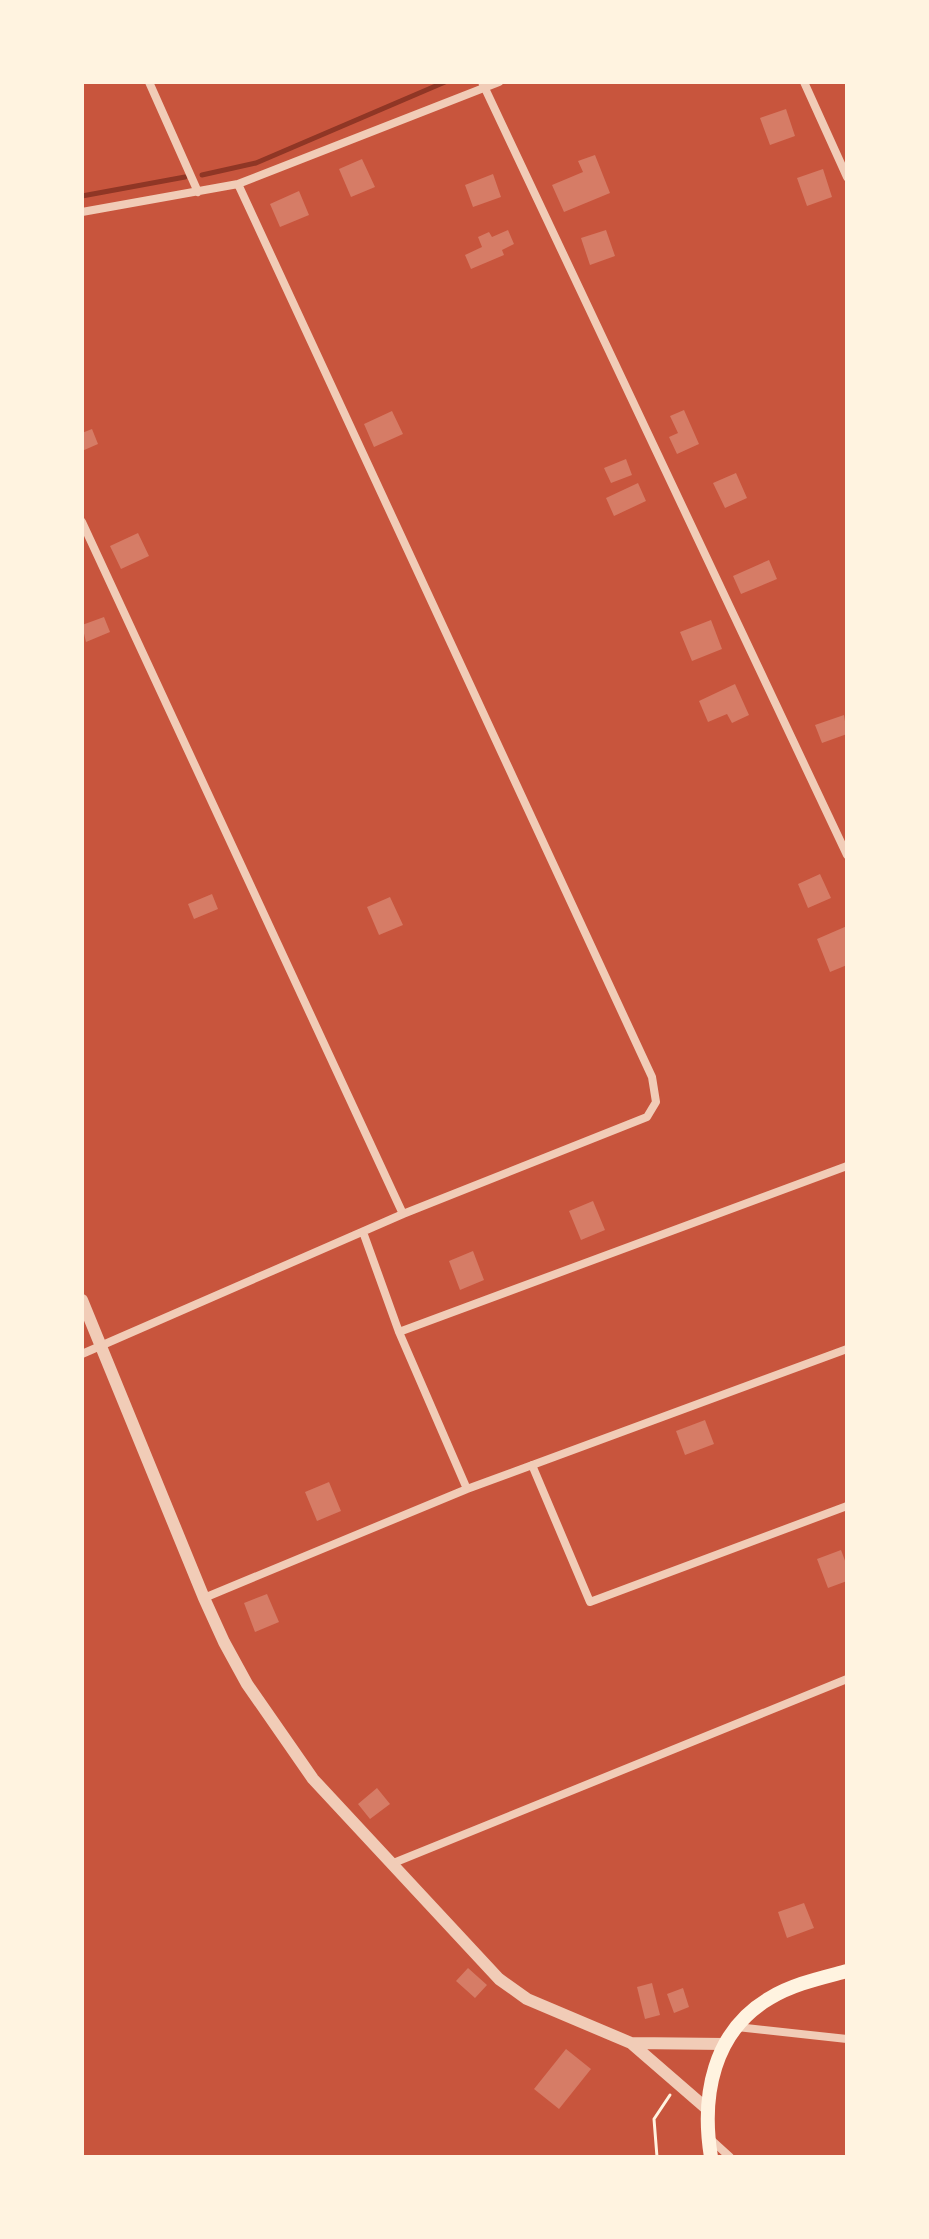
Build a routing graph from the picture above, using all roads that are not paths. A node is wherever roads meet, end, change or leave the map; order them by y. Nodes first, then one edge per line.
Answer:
1 (149, 82) edge
2 (499, 82) edge
3 (804, 82) edge
4 (483, 85) edge
5 (844, 162) edge
6 (847, 177) edge
7 (238, 184) junction
8 (198, 192) junction
9 (82, 212) edge
10 (82, 522) edge
11 (847, 855) edge
12 (847, 1166) edge
13 (403, 1214) junction
14 (363, 1232) junction
15 (82, 1300) edge
16 (399, 1332) junction
17 (102, 1345) junction
18 (847, 1349) edge
19 (82, 1354) edge
20 (532, 1465) junction
21 (467, 1489) junction
22 (847, 1506) edge
23 (204, 1598) junction
24 (847, 1679) edge
25 (391, 1865) junction
26 (847, 1971) edge
27 (737, 2027) junction
28 (847, 2039) edge
29 (631, 2043) junction
30 (725, 2044) junction
31 (706, 2108) junction
32 (708, 2137) junction
33 (711, 2157) edge
34 (730, 2157) edge

1 - 8 street
2 - 4 street
3 - 5 street
4 - 7 street
4 - 11 street
5 - 6 street
7 - 8 street
7 - 13 street
8 - 9 street
10 - 13 street
12 - 16 street
13 - 14 street
14 - 16 street
14 - 17 street
15 - 17 street
16 - 21 street
17 - 19 street
17 - 23 street
18 - 20 street
20 - 21 street
20 - 22 street
21 - 23 street
23 - 25 street
24 - 25 street
25 - 29 street
26 - 27 main road
27 - 28 street
27 - 30 main road
29 - 30 street
29 - 31 street
30 - 31 main road
31 - 32 main road
32 - 33 main road
32 - 34 street

